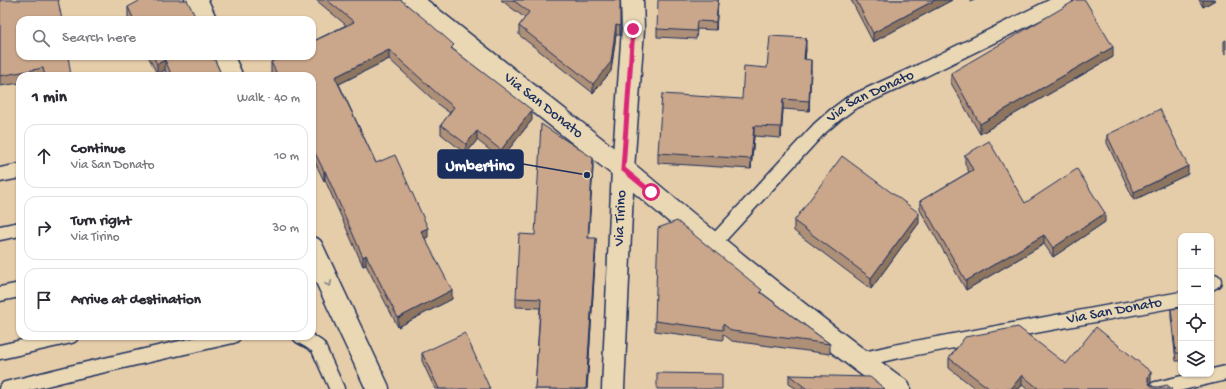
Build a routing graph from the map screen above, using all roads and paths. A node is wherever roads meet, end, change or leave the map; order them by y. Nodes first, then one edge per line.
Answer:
1 (196, 0) edge
2 (409, 0) edge
3 (632, 0) edge
4 (1065, 0) edge
5 (203, 16) edge
6 (224, 60) edge
7 (230, 72) edge
8 (623, 169) junction
9 (16, 172) edge
10 (0, 175) edge
11 (16, 230) edge
12 (0, 233) edge
13 (713, 244) junction
14 (316, 257) edge
15 (16, 291) edge
16 (0, 294) edge
17 (1178, 300) edge
18 (53, 340) edge
19 (216, 340) edge
20 (308, 340) edge
21 (0, 352) edge
22 (860, 360) junction
23 (1226, 373) edge
24 (6, 389) edge
25 (337, 389) edge
26 (378, 389) edge
27 (613, 389) edge
28 (900, 389) edge
29 (1156, 389) edge

1 - 5 street
2 - 8 street, Via San Donato
3 - 8 street, Via Tirino
4 - 13 lane, Via San Donato
6 - 7 street
8 - 13 street, Via San Donato
8 - 27 street, Via Tirino
9 - 10 lane
11 - 12 lane
13 - 22 street, Via San Donato
14 -> 26 street
15 - 16 lane
17 - 22 lane, Via San Donato
18 - 21 lane
19 - 24 lane
20 - 25 lane
22 - 28 street, Via San Donato
23 - 29 lane

